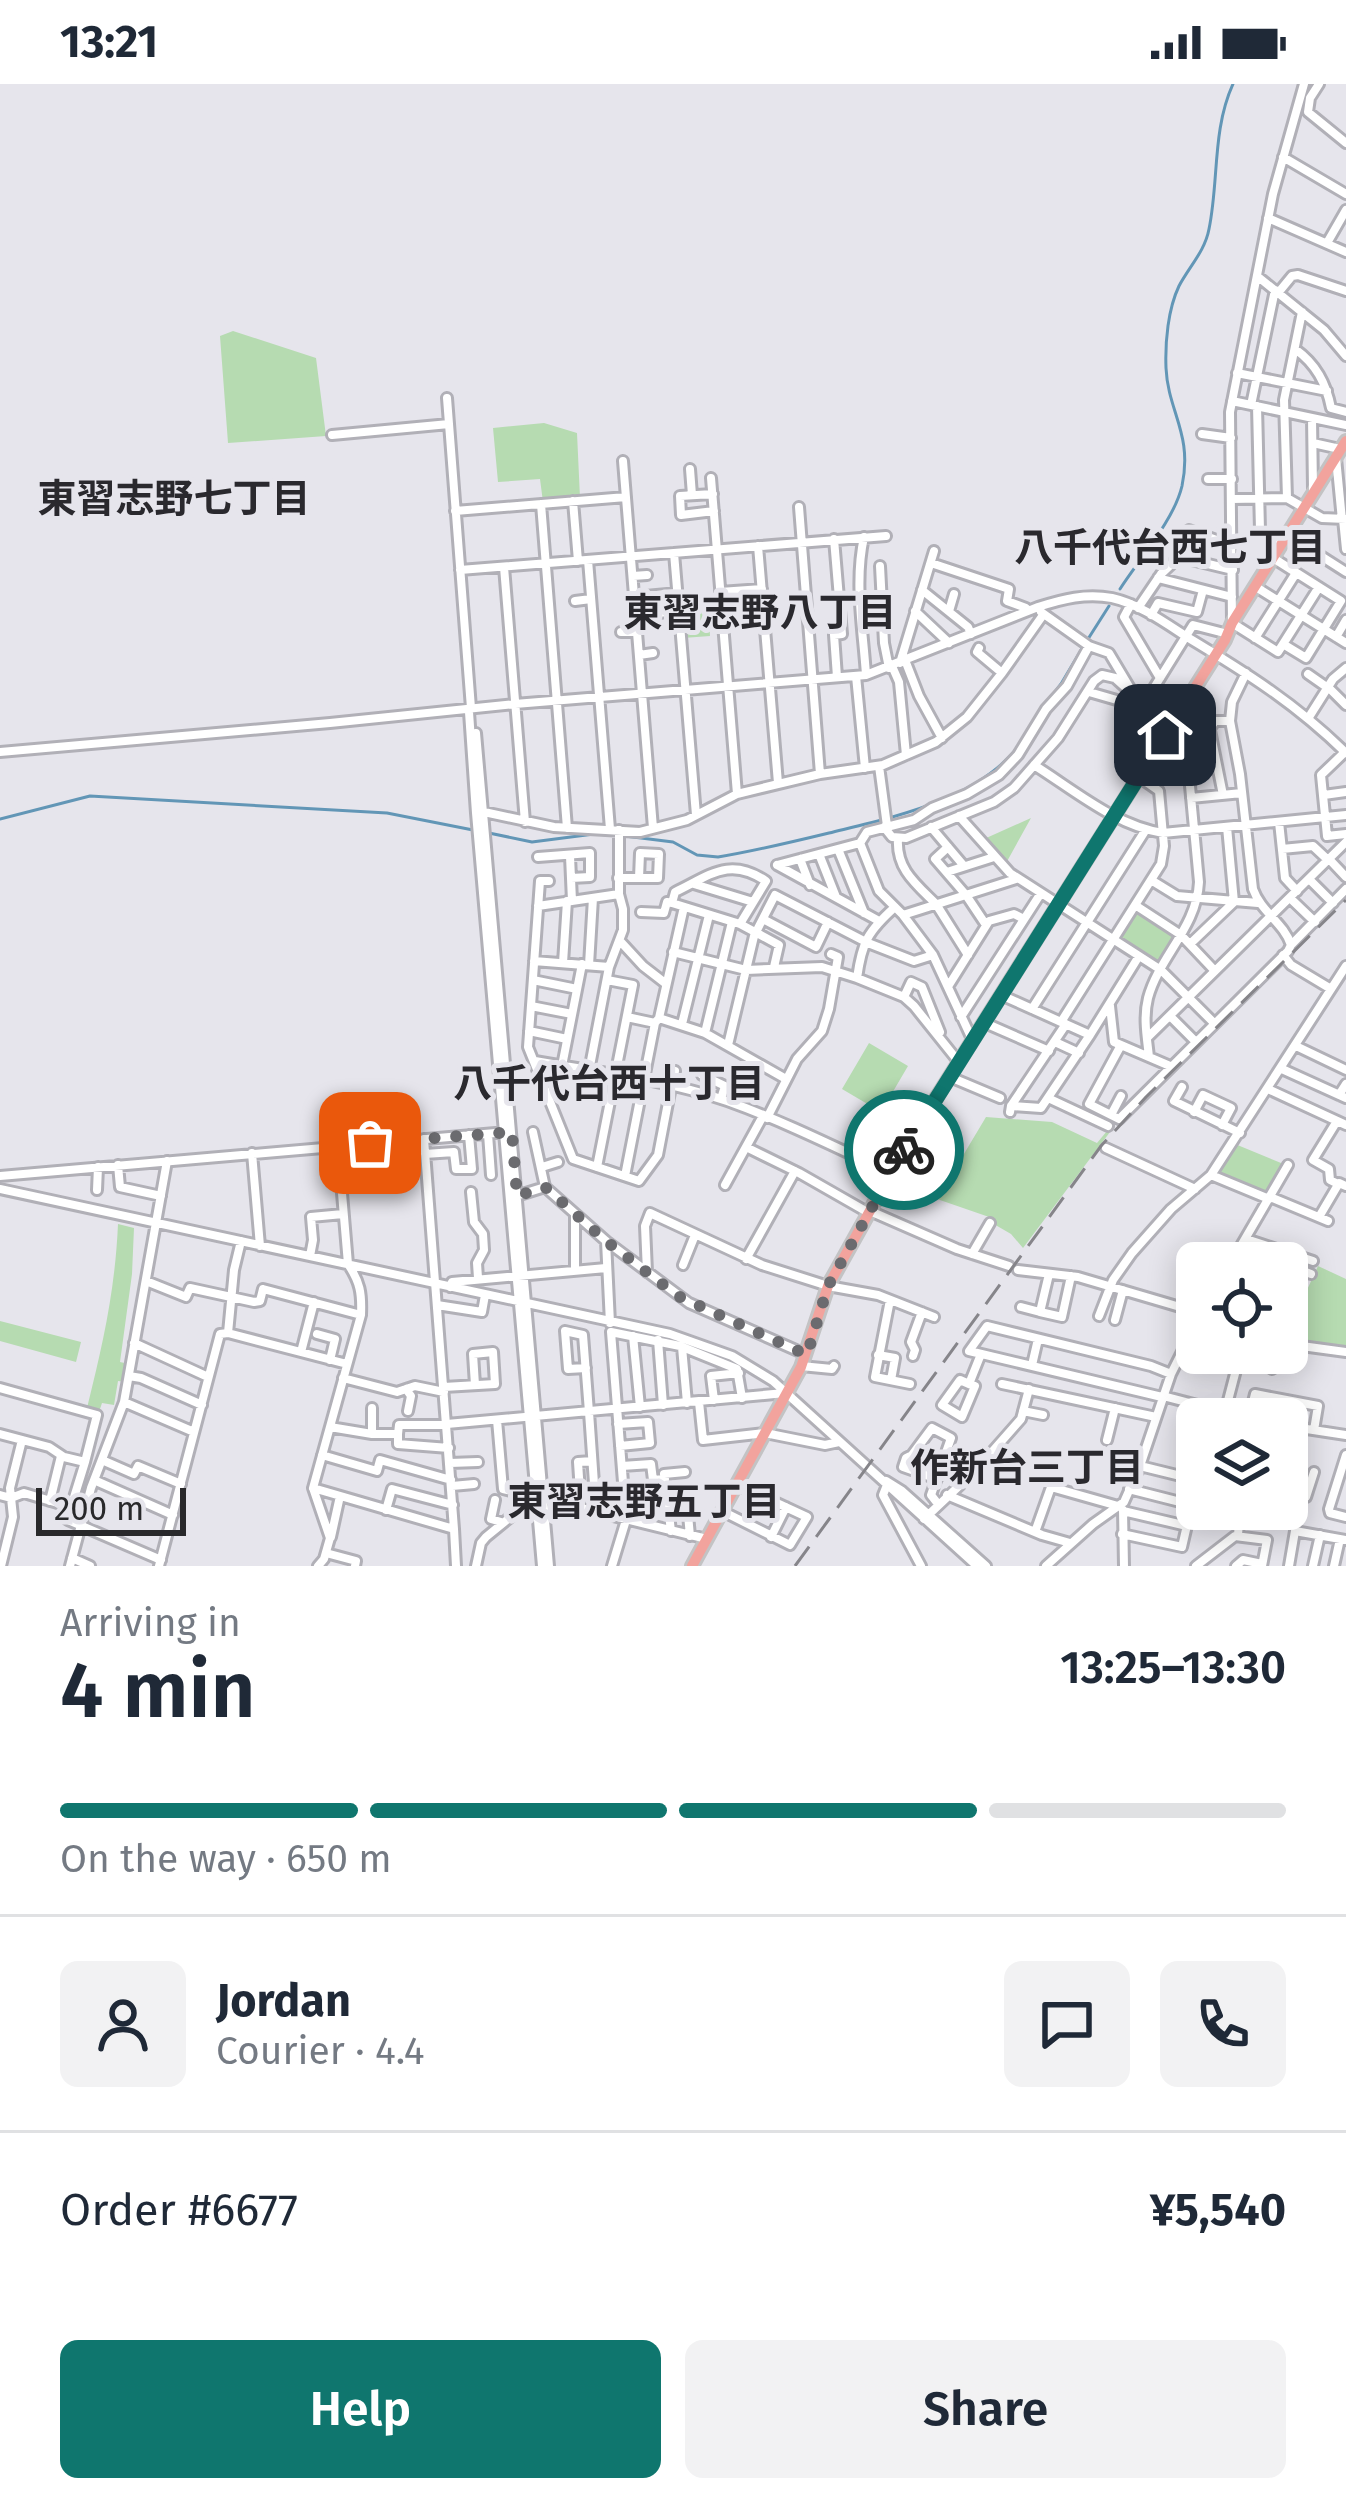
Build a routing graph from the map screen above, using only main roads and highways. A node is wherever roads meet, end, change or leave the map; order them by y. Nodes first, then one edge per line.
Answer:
1 (1341, 449) edge
2 (692, 1566) edge

1 - 2 main road

